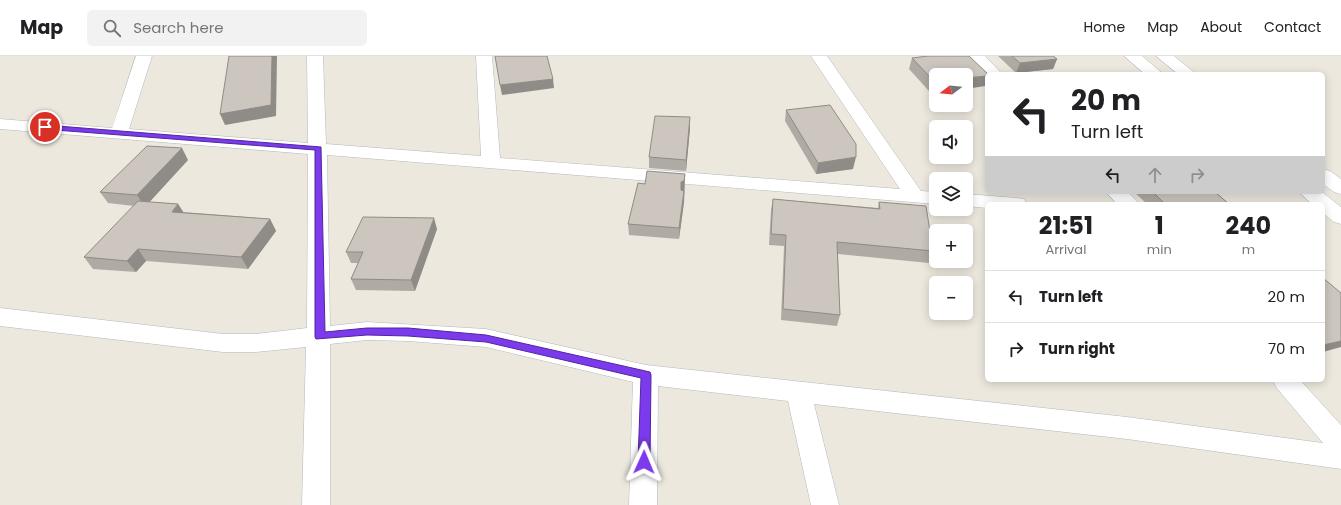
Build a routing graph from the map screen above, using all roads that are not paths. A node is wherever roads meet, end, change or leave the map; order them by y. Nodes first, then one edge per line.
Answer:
1 (144, 56) edge
2 (315, 56) edge
3 (484, 56) edge
4 (819, 56) edge
5 (976, 56) edge
6 (1132, 56) edge
7 (1164, 56) edge
8 (992, 72) edge
9 (1152, 72) edge
10 (1185, 72) edge
11 (0, 124) edge
12 (120, 133) junction
13 (318, 148) junction
14 (491, 163) junction
15 (1325, 176) edge
16 (1341, 188) edge
17 (1118, 194) edge
18 (1312, 194) edge
19 (915, 196) junction
20 (929, 197) edge
21 (973, 201) edge
22 (992, 202) edge
23 (1126, 202) edge
24 (1322, 202) edge
25 (1325, 204) edge
26 (1341, 217) edge
27 (0, 317) edge
28 (320, 337) junction
29 (646, 375) junction
30 (1287, 382) edge
31 (798, 391) junction
32 (1341, 444) edge
33 (1341, 457) edge
34 (316, 505) edge
35 (643, 505) edge
36 (825, 505) edge

1 - 12 street
2 - 13 street
3 - 14 street
4 - 19 street
5 - 8 street
6 - 9 street
7 - 10 street
11 - 12 street
12 - 13 street
13 - 14 street
13 - 28 street
14 - 19 street
15 - 16 street
17 - 23 street
18 - 24 street
19 - 20 street
21 - 22 street
25 - 26 street
27 - 28 street
28 - 29 street
28 - 34 street
29 - 31 street
29 - 35 street
30 - 32 street
31 - 33 street
31 - 36 street

